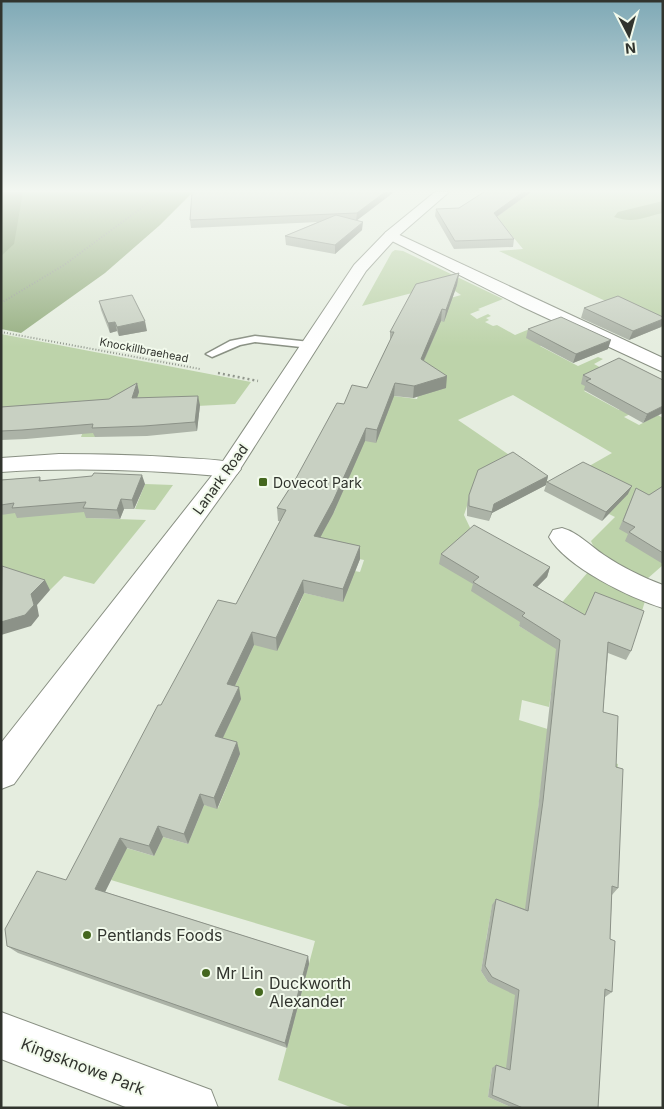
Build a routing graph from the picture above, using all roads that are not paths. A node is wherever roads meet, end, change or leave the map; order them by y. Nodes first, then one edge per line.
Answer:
1 (383, 244) edge
2 (409, 244) edge
3 (310, 345) junction
4 (212, 354) dead end
5 (663, 366) edge
6 (1, 465) edge
7 (229, 468) junction
8 (562, 537) dead end
9 (663, 596) edge
10 (1, 772) edge
11 (1, 1035) edge
12 (193, 1108) edge

1 - 3 main road, Lanark Road
2 - 5 main road
3 - 4 lane
3 - 7 main road, Lanark Road
6 - 7 main road
7 - 10 main road, Lanark Road
8 - 9 main road
11 - 12 main road, Kingsknowe Park

